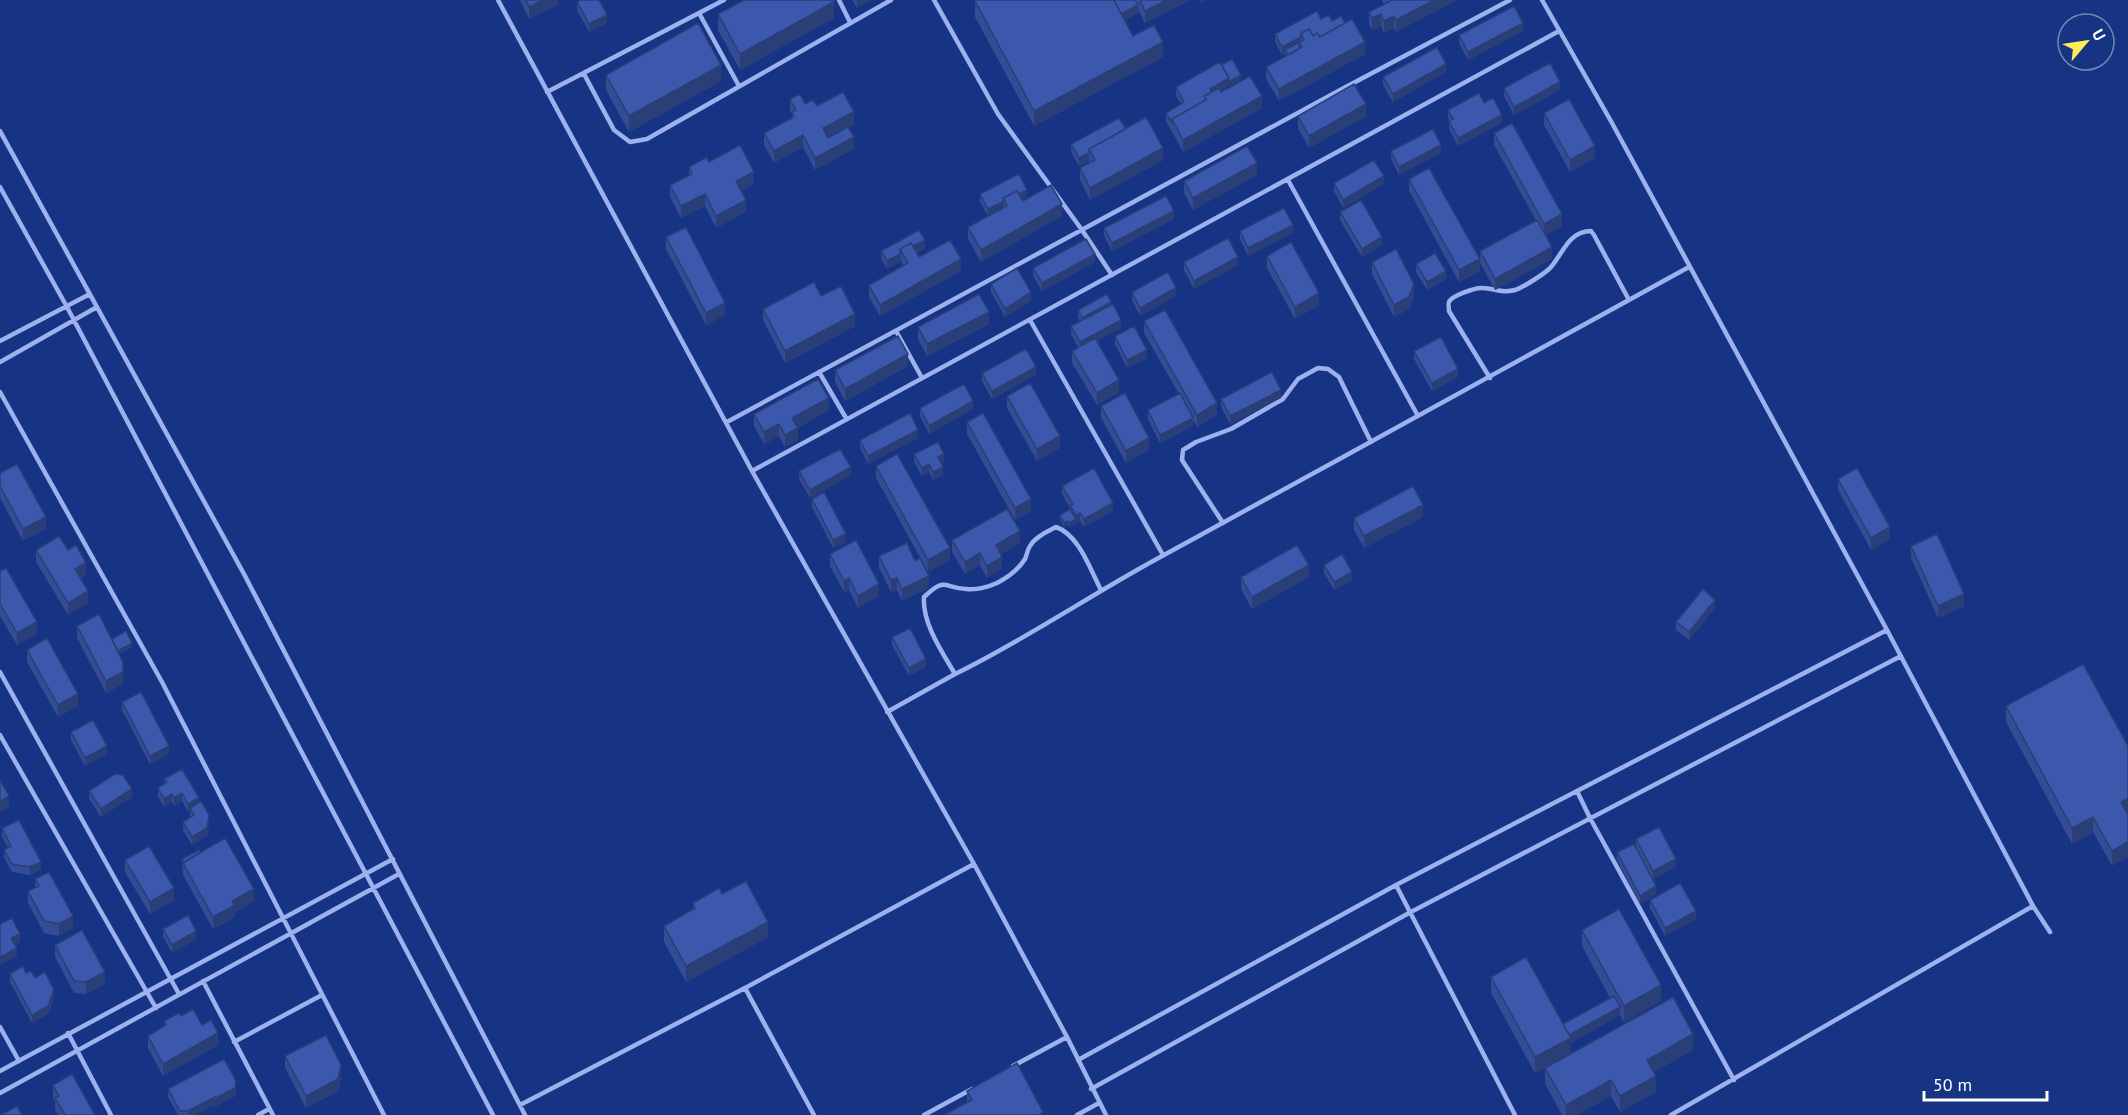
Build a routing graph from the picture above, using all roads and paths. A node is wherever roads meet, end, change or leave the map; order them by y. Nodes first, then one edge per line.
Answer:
1 (498, 0) edge
2 (724, 0) edge
3 (838, 0) edge
4 (891, 0) edge
5 (934, 0) edge
6 (1510, 0) edge
7 (1542, 0) edge
8 (699, 13) junction
9 (850, 22) junction
10 (1559, 31) junction
11 (584, 74) junction
12 (739, 86) junction
13 (547, 92) junction
14 (0, 131) edge
15 (1288, 180) junction
16 (0, 187) edge
17 (1082, 230) junction
18 (1689, 267) junction
19 (1112, 275) junction
20 (90, 294) junction
21 (1629, 300) junction
22 (67, 307) junction
23 (97, 307) junction
24 (1030, 320) junction
25 (74, 321) junction
26 (896, 331) junction
27 (0, 340) edge
28 (0, 362) edge
29 (819, 372) junction
30 (922, 378) junction
31 (1490, 378) junction
32 (0, 392) edge
33 (1418, 416) junction
34 (846, 418) junction
35 (727, 422) junction
36 (1371, 442) junction
37 (752, 471) junction
38 (1223, 523) junction
39 (1163, 555) junction
40 (1101, 590) junction
41 (1887, 630) junction
42 (1901, 656) junction
43 (0, 672) edge
44 (955, 674) junction
45 (887, 712) junction
46 (0, 735) edge
47 (1577, 791) junction
48 (1590, 818) junction
49 (393, 859) junction
50 (974, 864) junction
51 (366, 874) junction
52 (399, 874) junction
53 (1396, 885) junction
54 (374, 888) junction
55 (2033, 906) junction
56 (1409, 913) junction
57 (284, 918) junction
58 (2050, 932) dead end
59 (291, 934) junction
60 (171, 979) junction
61 (203, 981) junction
62 (745, 988) junction
63 (147, 992) junction
64 (179, 994) junction
65 (322, 995) junction
66 (156, 1008) junction
67 (0, 1027) edge
68 (68, 1033) junction
69 (1067, 1037) junction
70 (234, 1042) junction
71 (77, 1050) junction
72 (1078, 1060) junction
73 (19, 1061) junction
74 (1006, 1070) edge
75 (0, 1071) edge
76 (1734, 1080) junction
77 (975, 1087) edge
78 (1091, 1089) junction
79 (0, 1092) edge
80 (1099, 1103) junction
81 (520, 1105) junction
82 (269, 1109) junction
83 (111, 1115) edge
84 (258, 1115) edge
85 (273, 1115) edge
86 (384, 1115) edge
87 (493, 1115) edge
88 (525, 1115) edge
89 (814, 1115) edge
90 (924, 1115) edge
91 (1077, 1115) edge
92 (1106, 1115) edge
93 (1515, 1115) edge
94 (1671, 1115) edge

1 - 13 lane
2 - 8 lane
3 - 9 lane
4 - 9 lane
5 - 17 lane
6 - 17 lane
7 - 10 lane
8 - 11 lane
8 - 12 lane
9 - 12 lane
10 - 15 lane
10 - 18 lane
11 - 12 lane
11 - 13 lane
13 - 35 lane
14 - 20 lane
15 - 19 lane
15 - 33 lane
16 - 22 lane
17 - 19 lane
17 - 26 lane
18 - 21 lane
18 - 41 lane
19 - 24 lane
20 - 22 lane
20 - 23 lane
21 - 31 lane
21 - 31 lane
22 - 25 lane
22 - 27 lane
23 - 25 lane
23 - 49 lane
24 - 30 lane
24 - 39 lane
25 - 28 lane
25 - 51 lane
26 - 29 lane
26 - 30 lane
29 - 34 lane
29 - 35 lane
30 - 34 lane
31 - 33 lane
32 - 57 lane
33 - 36 lane
34 - 37 lane
35 - 37 lane
36 - 38 lane
36 - 38 lane
37 - 45 lane
38 - 39 lane
39 - 40 lane
40 - 44 lane
40 - 44 lane
41 - 42 lane
41 - 47 lane
42 - 48 lane
42 - 55 lane
43 - 60 lane
44 - 45 lane
45 - 50 lane
46 - 63 lane
47 - 48 lane
47 - 53 lane
48 - 56 lane
48 - 76 lane
49 - 51 lane
49 - 52 lane
50 - 62 lane
50 - 69 lane
51 - 54 lane
51 - 57 lane
52 - 54 lane
52 - 81 lane
53 - 56 lane
53 - 72 lane
54 - 59 lane
54 - 87 lane
55 - 58 lane
55 - 76 lane
56 - 78 lane
56 - 93 lane
57 - 59 lane
57 - 60 lane
59 - 61 lane
59 - 65 lane
60 - 63 lane
60 - 64 lane
61 - 64 lane
61 - 70 lane
62 - 81 lane
62 - 89 lane
63 - 66 lane
63 - 68 lane
64 - 66 lane
65 - 70 lane
65 - 86 lane
66 - 71 lane
67 - 73 lane
68 - 71 lane
68 - 73 lane
69 - 72 lane
69 - 74 lane
70 - 82 lane
71 - 79 lane
71 - 83 lane
72 - 78 lane
73 - 75 lane
76 - 94 lane
77 - 90 lane
78 - 80 lane
80 - 91 lane
80 - 92 lane
81 - 88 lane
82 - 84 lane
82 - 85 lane

